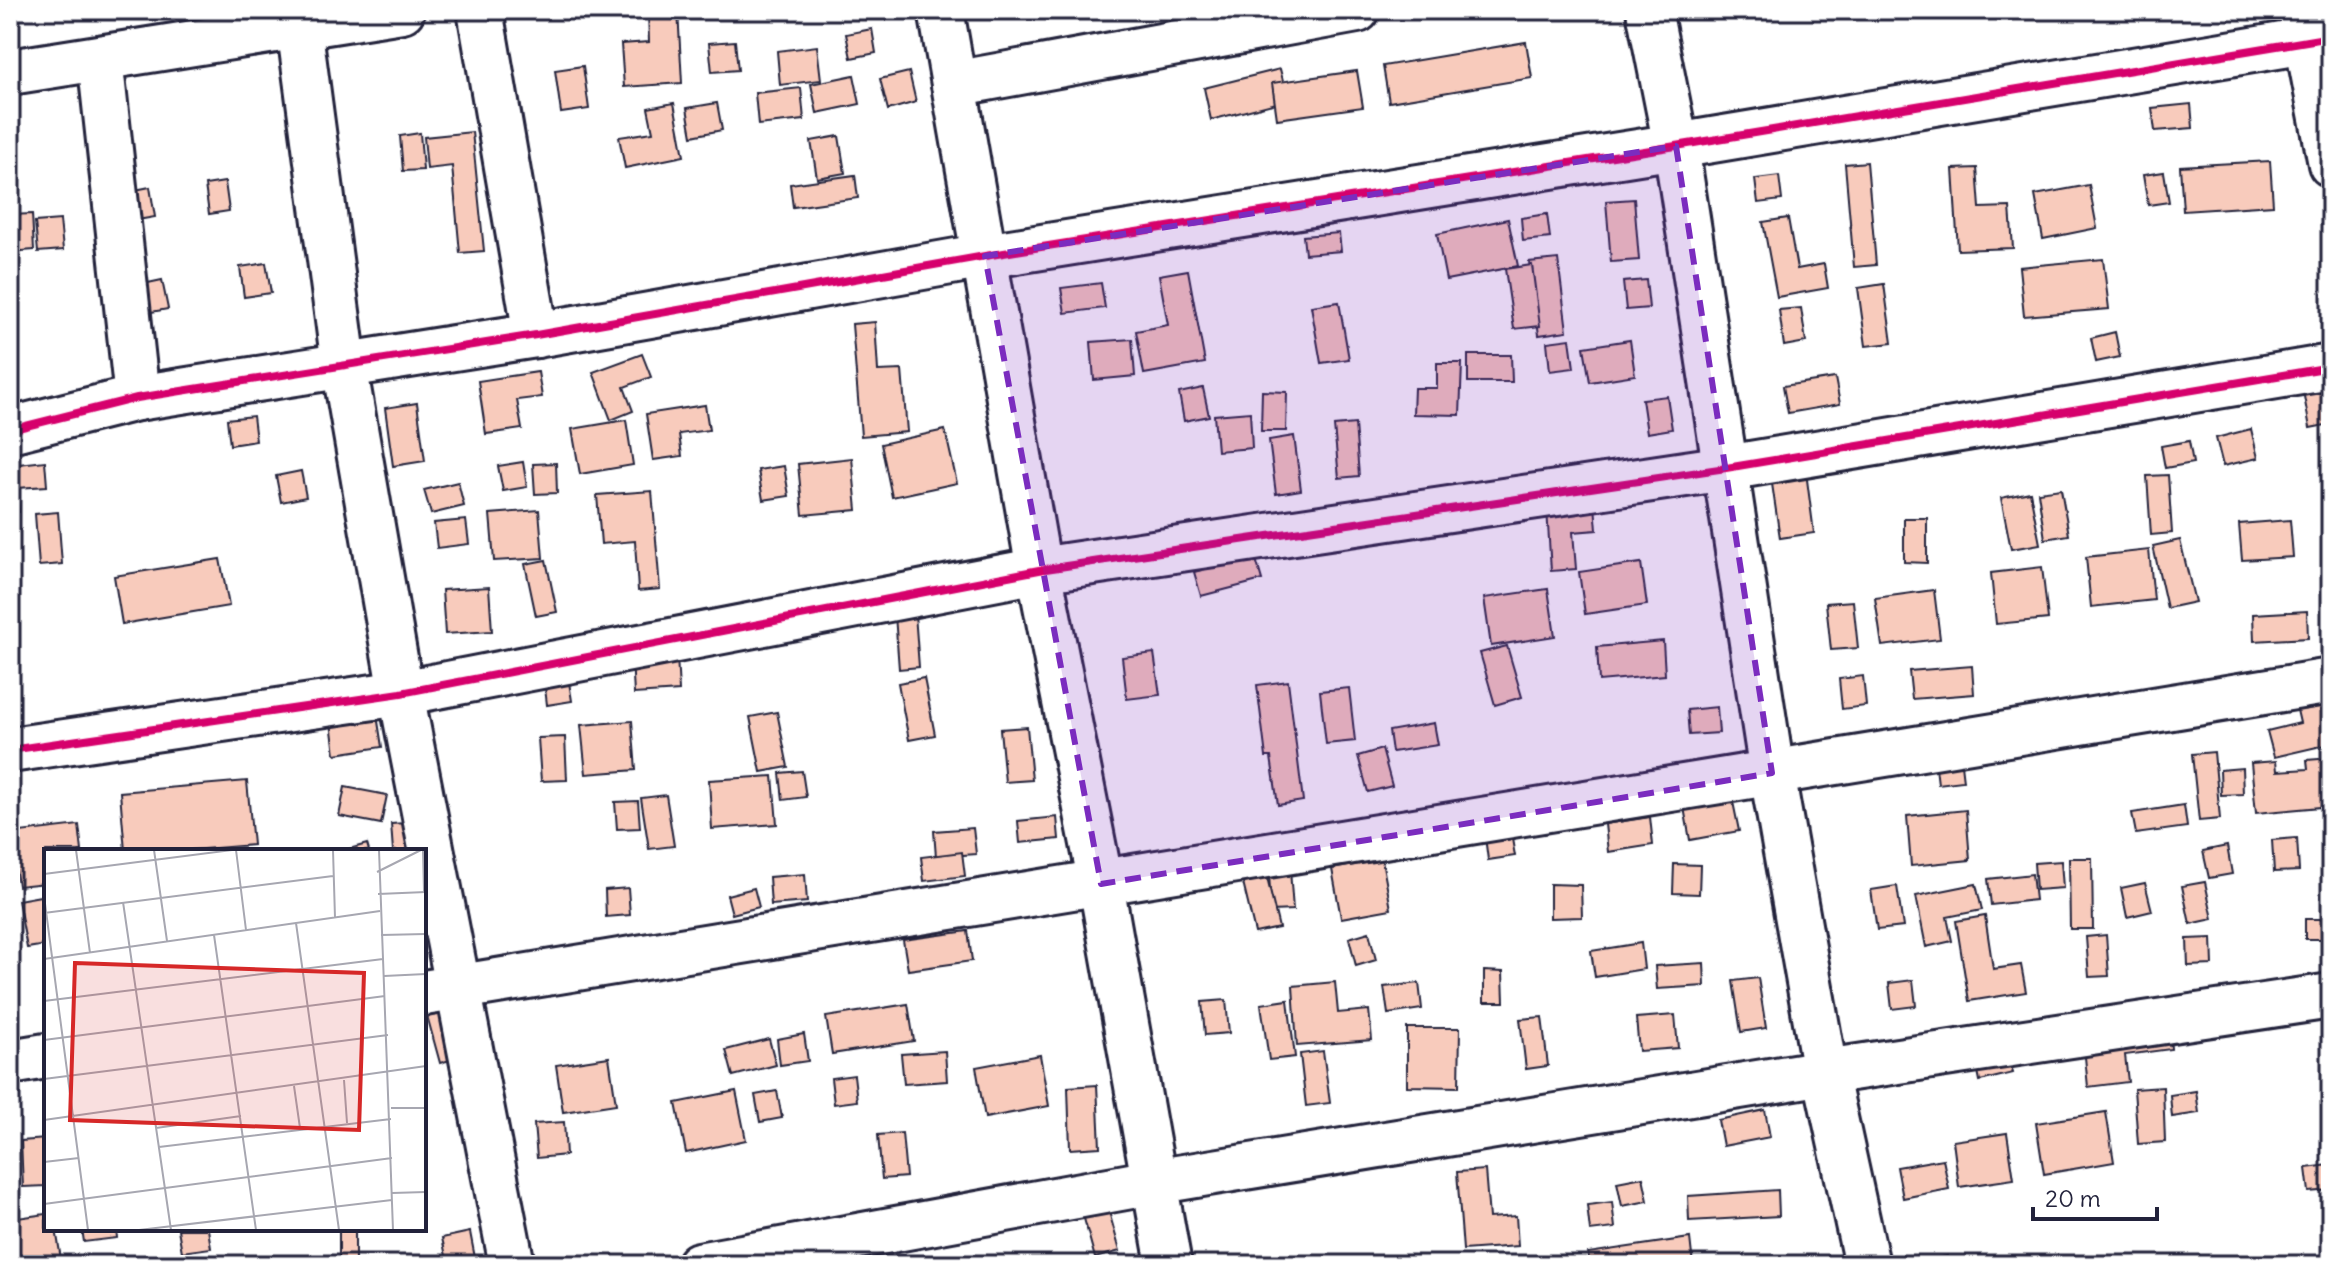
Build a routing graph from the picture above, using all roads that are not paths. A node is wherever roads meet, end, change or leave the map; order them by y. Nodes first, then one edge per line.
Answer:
1 (402, 10) edge
2 (480, 10) edge
3 (941, 10) edge
4 (1357, 10) edge
5 (1649, 10) edge
6 (298, 18) edge
7 (2313, 30) edge
8 (100, 58) junction
9 (10, 72) edge
10 (954, 84) junction
11 (1676, 146) junction
12 (2331, 164) edge
13 (985, 256) junction
14 (536, 335) junction
15 (344, 365) junction
16 (2331, 367) edge
17 (137, 398) junction
18 (10, 430) edge
19 (1726, 468) junction
20 (1039, 570) junction
21 (2331, 681) edge
22 (401, 693) junction
23 (10, 750) edge
24 (1772, 773) junction
25 (422, 849) edge
26 (426, 879) edge
27 (1101, 884) junction
28 (441, 990) edge
29 (2331, 996) edge
30 (44, 1056) edge
31 (10, 1062) edge
32 (1825, 1072) junction
33 (1153, 1182) junction
34 (512, 1265) edge
35 (699, 1265) edge
36 (1169, 1265) edge
37 (1867, 1265) edge

1 - 6 street
2 - 14 street
3 - 10 street
4 - 10 street
5 - 11 street
6 - 8 street
6 - 15 street
7 - 11 street
7 - 12 street
8 - 9 street
8 - 17 street
10 - 13 street
11 - 13 street
11 - 19 street
13 - 14 street
13 - 20 street
14 - 15 street
15 - 17 street
15 - 22 street
16 - 19 street
17 - 18 street
19 - 20 street
19 - 24 street
20 - 22 street
20 - 27 street
21 - 24 street
22 - 23 street
22 - 25 street
24 - 27 street
24 - 32 street
26 - 28 street
27 - 28 street
27 - 33 street
28 - 34 street
29 - 32 street
30 - 31 street
32 - 33 street
32 - 37 street
33 - 35 street
33 - 36 street

